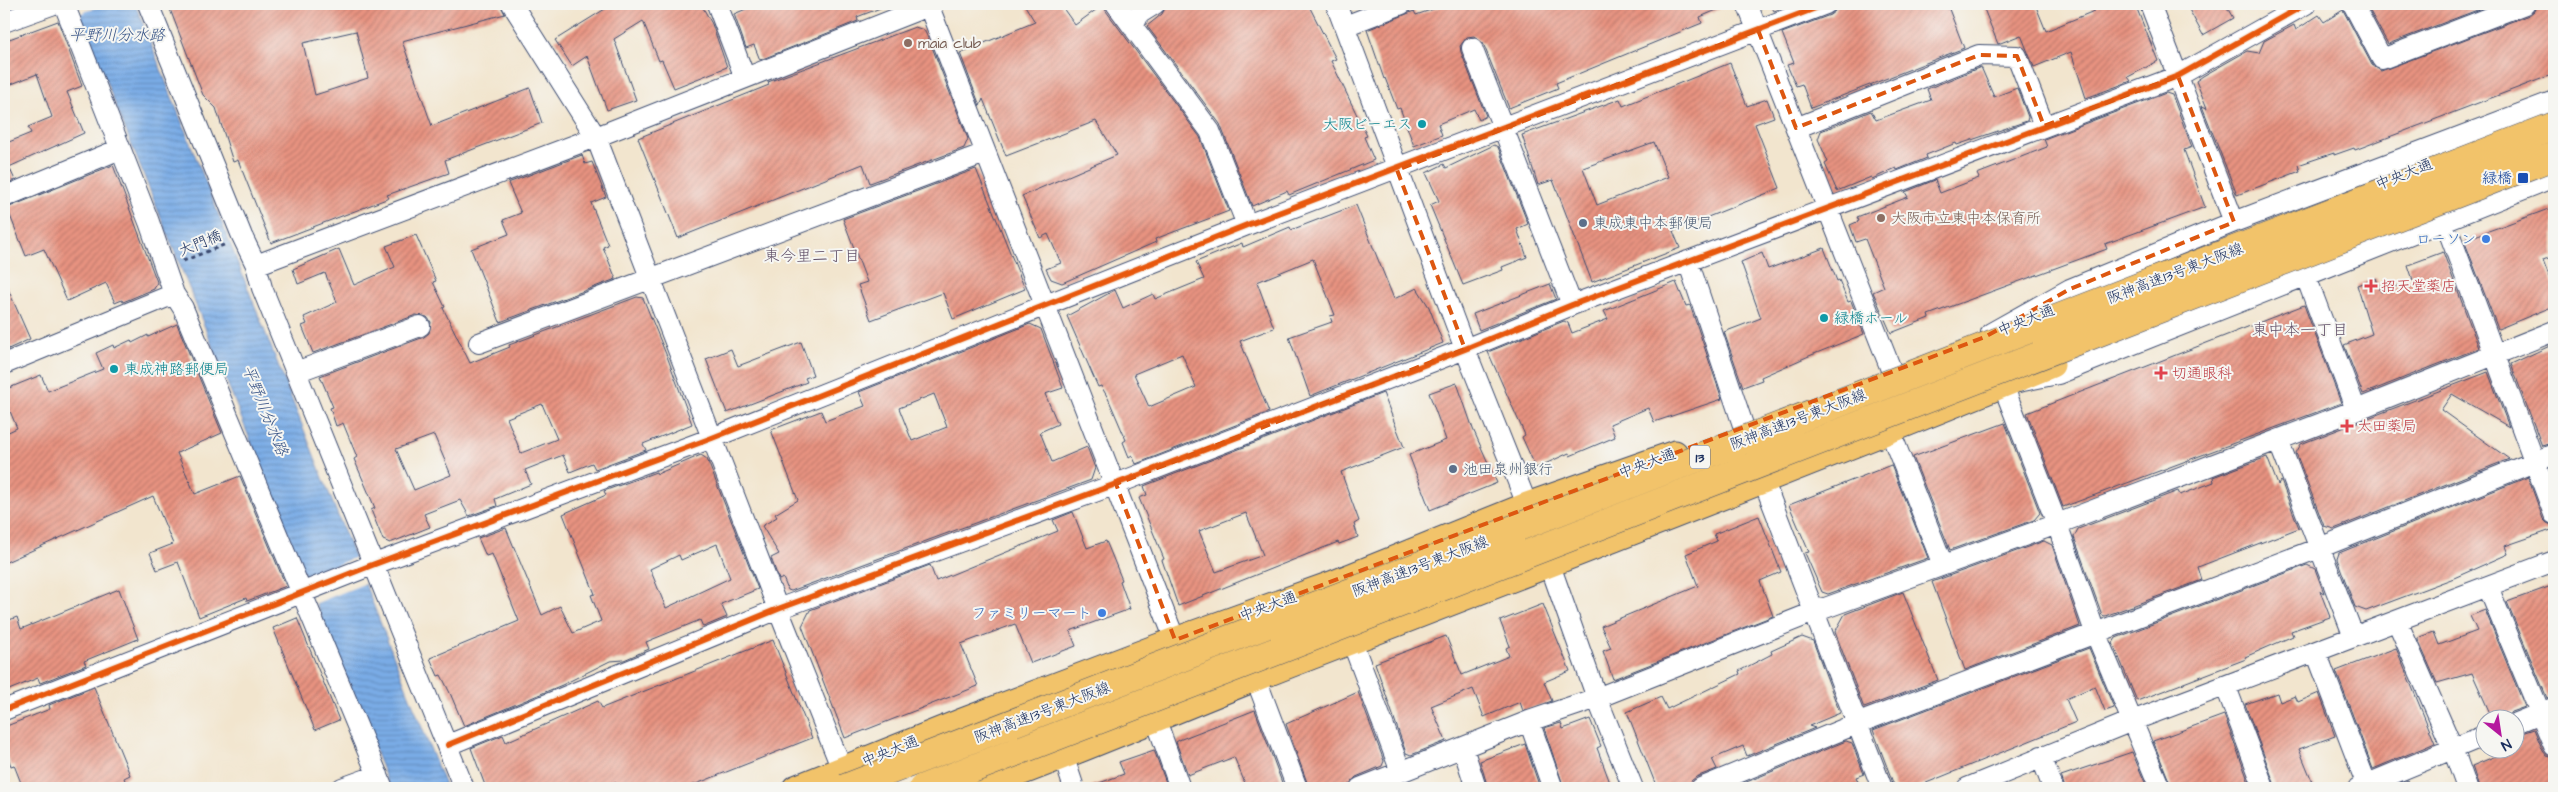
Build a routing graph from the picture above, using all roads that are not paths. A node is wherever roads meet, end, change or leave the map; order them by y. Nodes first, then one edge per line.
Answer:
1 (54, 4) edge
2 (64, 4) edge
3 (148, 4) edge
4 (512, 4) edge
5 (716, 4) edge
6 (930, 4) edge
7 (1116, 4) edge
8 (1155, 4) edge
9 (1336, 4) edge
10 (1402, 4) edge
11 (1747, 4) edge
12 (1826, 4) edge
13 (2150, 4) edge
14 (2306, 4) edge
15 (2353, 4) edge
16 (2525, 4) edge
17 (4, 22) edge
18 (1345, 26) junction
19 (1133, 27) junction
20 (1758, 30) junction
21 (1472, 48) dead end
22 (2178, 76) junction
23 (745, 78) junction
24 (2554, 101) edge
25 (2554, 114) edge
26 (2044, 126) junction
27 (2554, 126) edge
28 (1505, 127) junction
29 (1796, 128) junction
30 (596, 137) junction
31 (120, 149) junction
32 (985, 153) junction
33 (2554, 156) edge
34 (2554, 166) edge
35 (1397, 170) junction
36 (2554, 177) edge
37 (4, 196) edge
38 (1827, 208) junction
39 (2234, 222) junction
40 (1247, 226) junction
41 (2451, 238) dead end
42 (1688, 261) junction
43 (256, 265) junction
44 (2304, 274) junction
45 (653, 280) junction
46 (174, 294) junction
47 (1046, 304) junction
48 (1572, 305) junction
49 (420, 326) dead end
50 (2554, 331) edge
51 (1985, 336) junction
52 (479, 343) dead end
53 (1465, 349) junction
54 (2496, 355) junction
55 (4, 364) edge
56 (296, 372) junction
57 (1892, 372) junction
58 (2003, 384) junction
59 (2356, 410) junction
60 (1744, 428) junction
61 (1890, 431) junction
62 (712, 438) junction
63 (2278, 440) junction
64 (2554, 454) edge
65 (2535, 462) junction
66 (1764, 482) junction
67 (1116, 484) junction
68 (1527, 506) junction
69 (2554, 514) edge
70 (2057, 524) junction
71 (2319, 548) junction
72 (2554, 561) edge
73 (1943, 565) junction
74 (1551, 566) junction
75 (367, 567) junction
76 (1331, 584) junction
77 (2488, 587) junction
78 (305, 591) junction
79 (778, 609) junction
80 (1814, 612) junction
81 (2397, 621) junction
82 (2095, 632) junction
83 (2354, 637) junction
84 (1175, 640) junction
85 (1352, 642) junction
86 (2316, 652) junction
87 (1256, 679) junction
88 (2226, 687) junction
89 (1597, 698) junction
90 (4, 710) edge
91 (2548, 710) edge
92 (2526, 719) edge
93 (1156, 720) junction
94 (1530, 721) junction
95 (2132, 721) junction
96 (1856, 724) junction
97 (2476, 740) edge
98 (448, 744) junction
99 (2554, 746) edge
100 (1462, 748) junction
101 (2453, 749) junction
102 (2041, 756) junction
103 (1064, 758) junction
104 (1401, 772) junction
105 (380, 782) edge
106 (846, 782) edge
107 (1552, 786) dead end
108 (2364, 787) edge
109 (342, 788) edge
110 (464, 788) edge
111 (795, 788) edge
112 (923, 788) edge
113 (980, 788) edge
114 (1074, 788) edge
115 (1180, 788) edge
116 (1297, 788) edge
117 (1360, 788) edge
118 (1476, 788) edge
119 (1633, 788) edge
120 (1701, 788) edge
121 (1882, 788) edge
122 (1967, 788) edge
123 (2053, 788) edge
124 (2160, 788) edge
125 (2264, 788) edge
126 (2467, 788) edge

1 - 17 street
2 - 31 street
3 - 43 street
4 - 30 street
5 - 23 street
6 - 23 street
6 - 32 street
7 - 19 street
8 - 19 street
9 - 18 street
10 - 18 street
11 - 20 street
12 - 20 street
13 - 22 street
14 - 22 street
15 - 16 street
18 - 35 street
19 - 40 street
20 - 28 street
20 - 29 street
21 - 28 street
22 - 26 street
22 - 39 street
23 - 30 street
24 - 39 street
25 - 51 main road, 中央大通
26 - 29 street
26 - 38 street
27 - 106 highway, 阪神高速13号東大阪線 / 13, bridge
28 - 35 street
28 - 48 street
29 - 38 street
30 - 43 street
30 - 45 street
31 - 37 street
31 - 46 street
32 - 45 street
32 - 47 street
33 - 112 highway, 阪神高速13号東大阪線 / 13, bridge
34 - 58 main road
35 - 40 street
35 - 53 street
36 - 44 street
38 - 42 street
38 - 57 street
39 - 51 street
40 - 47 street
41 - 54 street
42 - 48 street
42 - 60 street
43 - 56 street
44 - 58 street
44 - 59 street
45 - 52 street
45 - 62 street
46 - 55 street
46 - 78 street
47 - 62 street
47 - 67 street
48 - 53 street
49 - 56 street
50 - 54 street
51 - 57 main road, 中央大通
53 - 67 street
53 - 68 street
54 - 59 street
54 - 65 street
56 - 75 street
57 - 60 main road, 中央大通
58 - 61 main road
58 - 70 street
59 - 63 street
60 - 68 main road, 中央大通
61 - 66 main road
61 - 73 street
62 - 75 street
62 - 79 street
63 - 70 street
63 - 71 street
64 - 65 street
65 - 69 street
65 - 71 street
66 - 74 main road
66 - 80 street
67 - 79 street
67 - 84 street
68 - 74 street
68 - 76 main road, 中央大通
70 - 73 street
70 - 82 street
71 - 82 street
71 - 83 street
72 - 77 street
73 - 80 street
74 - 85 main road
74 - 89 street
75 - 78 street
75 - 98 street
76 - 84 main road, 中央大通
76 - 85 street
77 - 81 street
77 - 91 street
78 - 90 street
78 - 105 street
79 - 98 street
79 - 106 street
80 - 89 street
80 - 96 street
81 - 83 street
81 - 101 street
82 - 95 street
82 - 96 street
83 - 86 street
84 - 106 main road, 中央大通
85 - 87 main road
85 - 104 street
86 - 88 street
86 - 108 street
87 - 93 main road
87 - 116 street
88 - 95 street
88 - 125 street
89 - 94 street
89 - 119 street
91 - 92 street
91 - 99 street
93 - 103 main road
93 - 115 street
94 - 100 street
94 - 107 street
95 - 102 street
95 - 124 street
96 - 120 street
96 - 121 street
97 - 101 street
98 - 110 street
100 - 104 street
100 - 118 street
101 - 108 street
101 - 126 street
102 - 122 street
102 - 123 street
103 - 113 main road
103 - 114 street
104 - 117 street
105 - 109 street
106 - 111 main road, 中央大通

